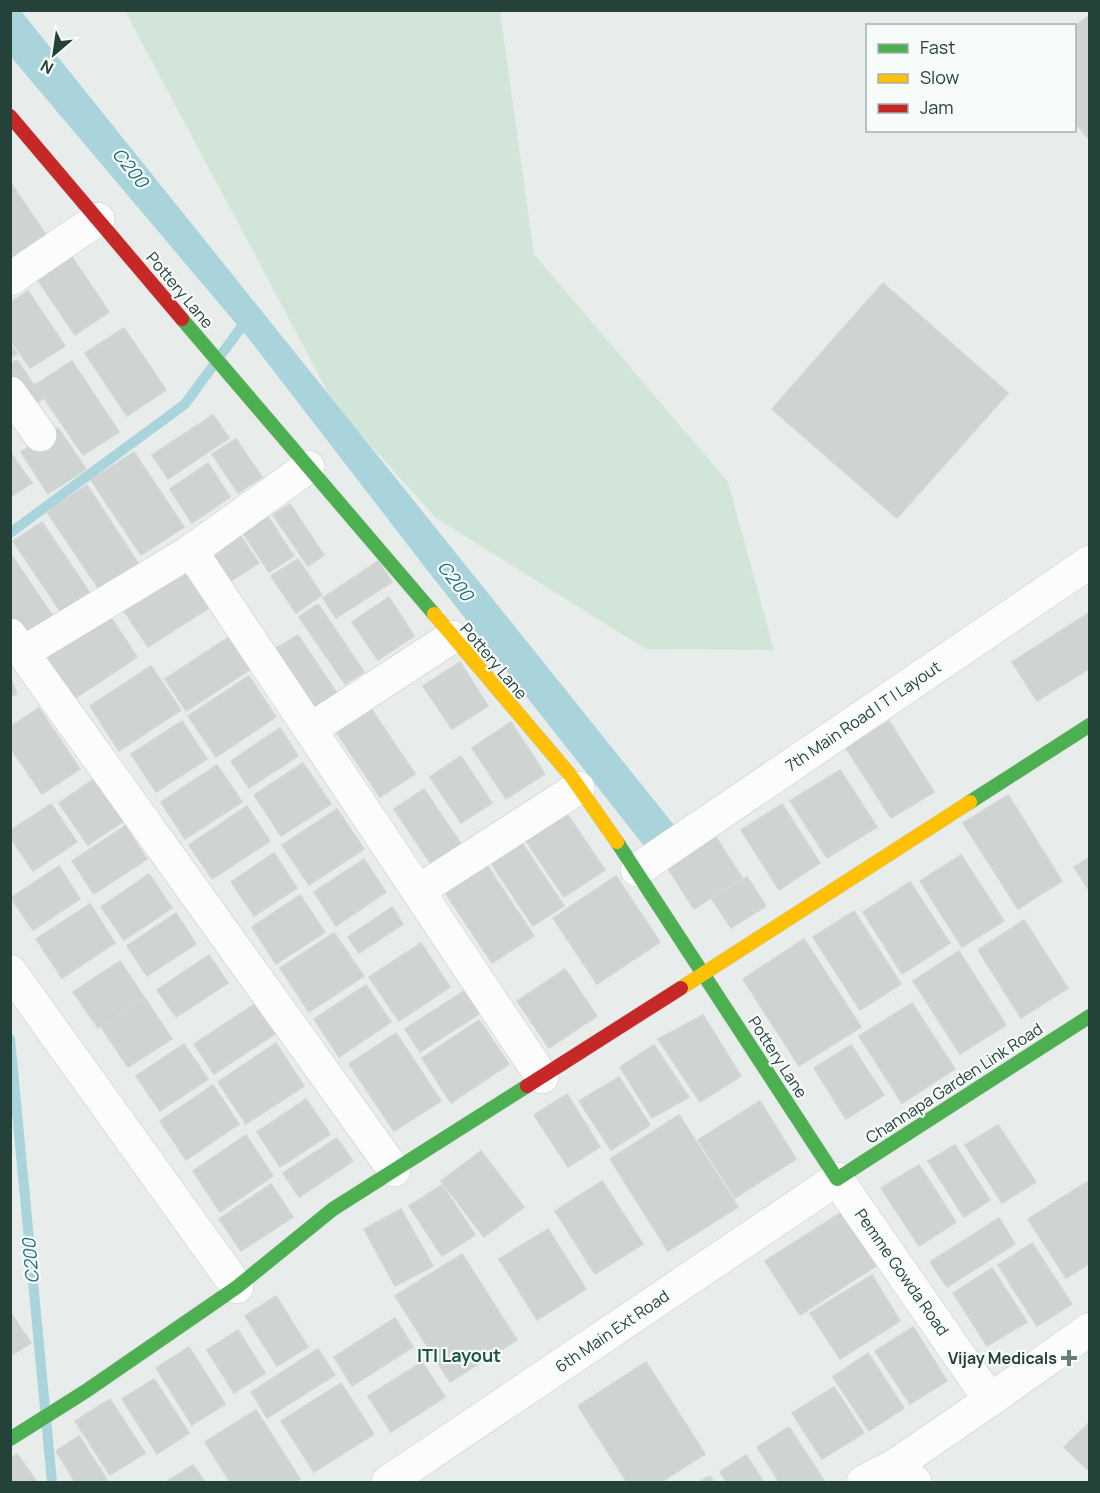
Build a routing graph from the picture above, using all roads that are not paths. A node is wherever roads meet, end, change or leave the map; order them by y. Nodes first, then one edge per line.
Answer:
1 (10, 116) edge
2 (98, 219) junction
3 (10, 279) edge
4 (10, 393) edge
5 (40, 435) dead end
6 (308, 468) junction
7 (191, 551) junction
8 (1089, 562) edge
9 (452, 637) junction
10 (17, 644) edge
11 (1089, 725) edge
12 (310, 729) junction
13 (578, 788) junction
14 (637, 870) junction
15 (418, 891) junction
16 (704, 974) junction
17 (16, 979) edge
18 (1089, 1016) edge
19 (542, 1077) junction
20 (394, 1170) junction
21 (837, 1179) junction
22 (237, 1287) junction
23 (1089, 1329) edge
24 (990, 1400) junction
25 (10, 1439) edge
26 (906, 1473) edge
27 (388, 1482) edge
28 (863, 1482) edge

1 - 2 street, Pottery Lane
2 - 3 street
2 - 6 street, Pottery Lane
4 - 5 street
6 - 7 street
6 - 9 street, Pottery Lane
7 - 10 street
7 - 12 street
8 - 14 street, 7th Main Road I T I Layout
9 - 12 street
9 - 13 street, Pottery Lane
10 - 20 street
11 - 16 street
12 - 15 street
13 - 14 street, Pottery Lane
13 - 15 street
14 - 16 street, Pottery Lane
15 - 19 street
16 - 19 street
16 - 21 street, Pottery Lane
17 - 22 street
18 - 21 street, Channapa Garden Link Road
19 - 20 street
20 - 22 street
21 - 24 street, Pemme Gowda Road
21 - 27 street, 6th Main Ext Road
22 - 25 street
23 - 24 street
24 - 26 street
26 - 28 street

